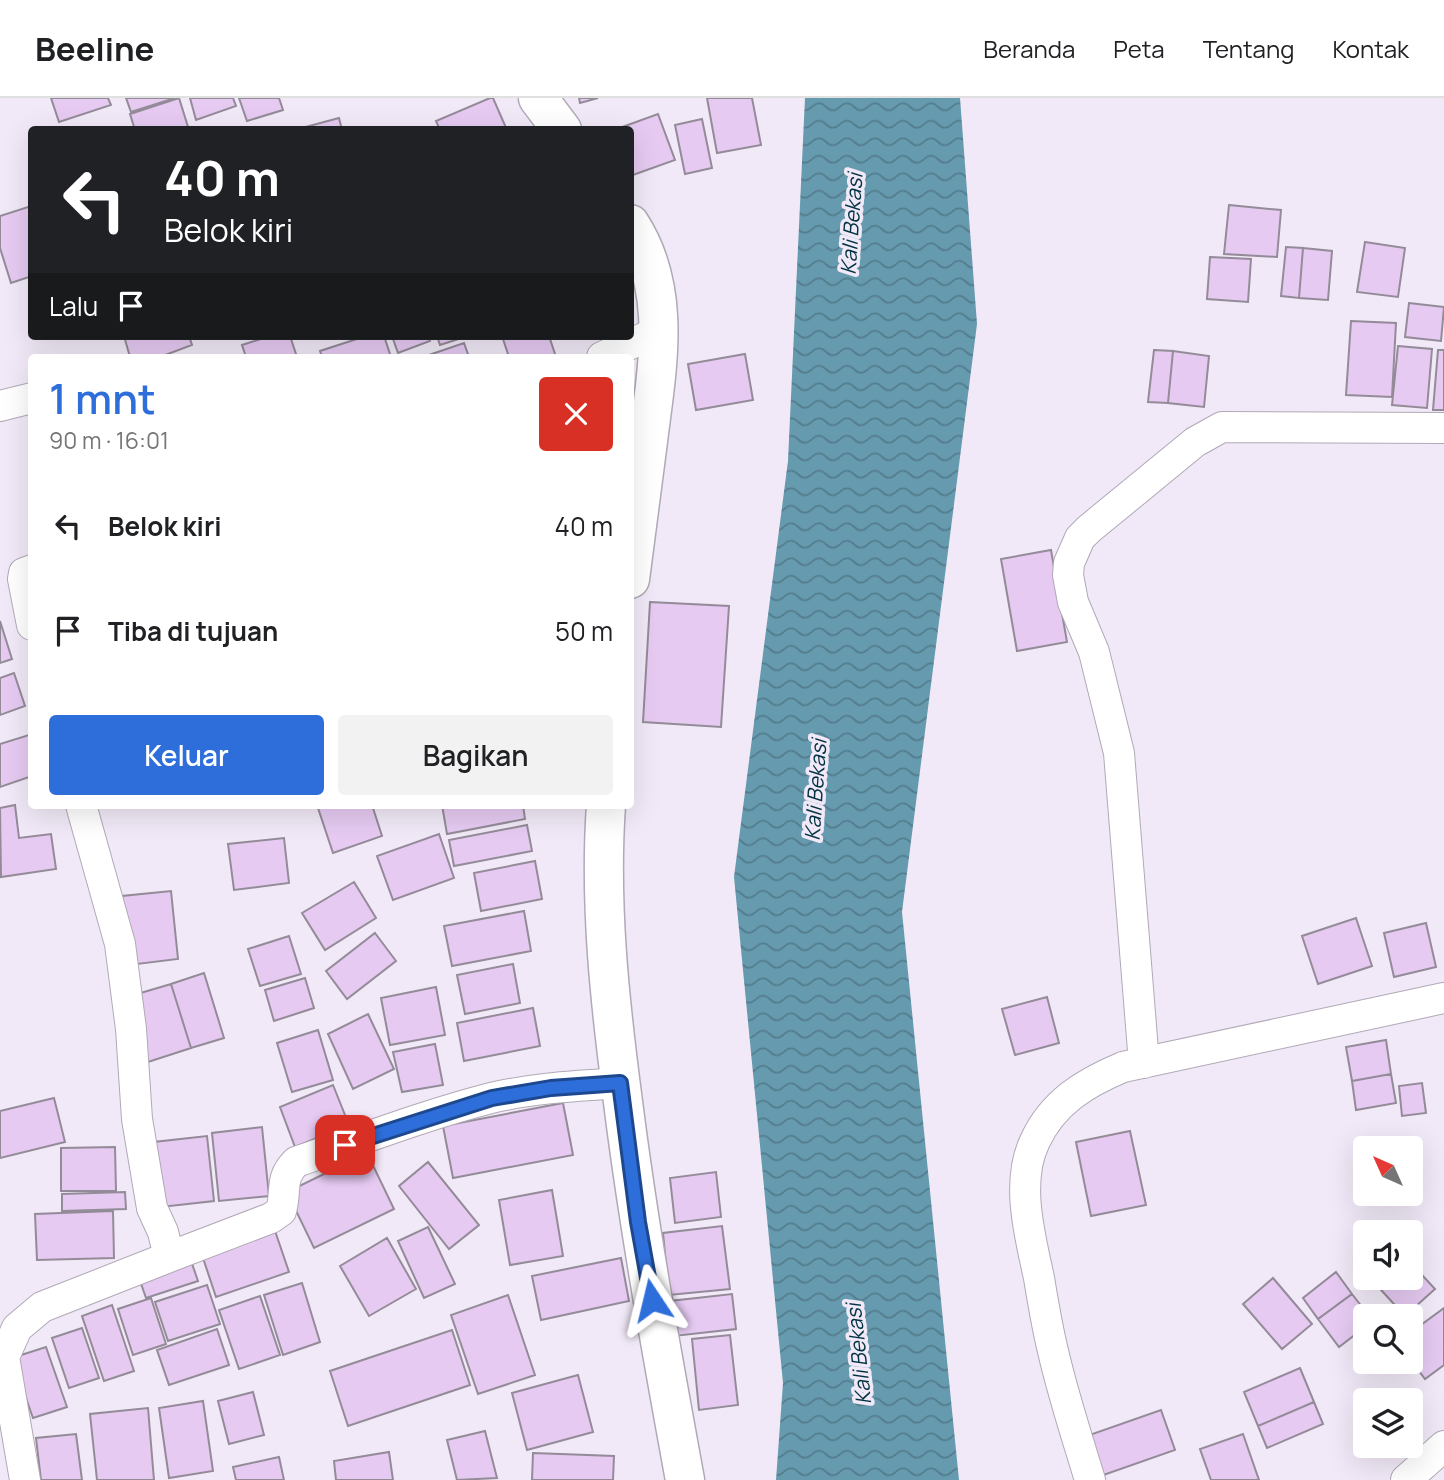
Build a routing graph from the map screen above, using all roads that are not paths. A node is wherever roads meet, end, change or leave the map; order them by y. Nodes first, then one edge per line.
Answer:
1 (538, 98) edge
2 (559, 126) edge
3 (634, 231) edge
4 (659, 331) junction
5 (609, 354) edge
6 (28, 399) edge
7 (0, 406) edge
8 (1444, 428) edge
9 (634, 545) edge
10 (28, 572) edge
11 (28, 605) edge
12 (82, 809) edge
13 (606, 809) edge
14 (1444, 998) edge
15 (1144, 1063) junction
16 (620, 1083) junction
17 (169, 1257) junction
18 (1444, 1446) edge
19 (25, 1480) edge
20 (685, 1480) edge
21 (1090, 1480) edge
22 (1406, 1480) edge

1 - 2 main road
3 - 4 main road
4 - 5 street
4 - 9 main road
6 - 7 street
8 - 15 street
10 - 11 street
12 - 17 street
13 - 16 main road
14 - 15 street
15 - 21 street
16 - 17 street
16 - 20 main road
17 - 19 street
18 - 22 street

